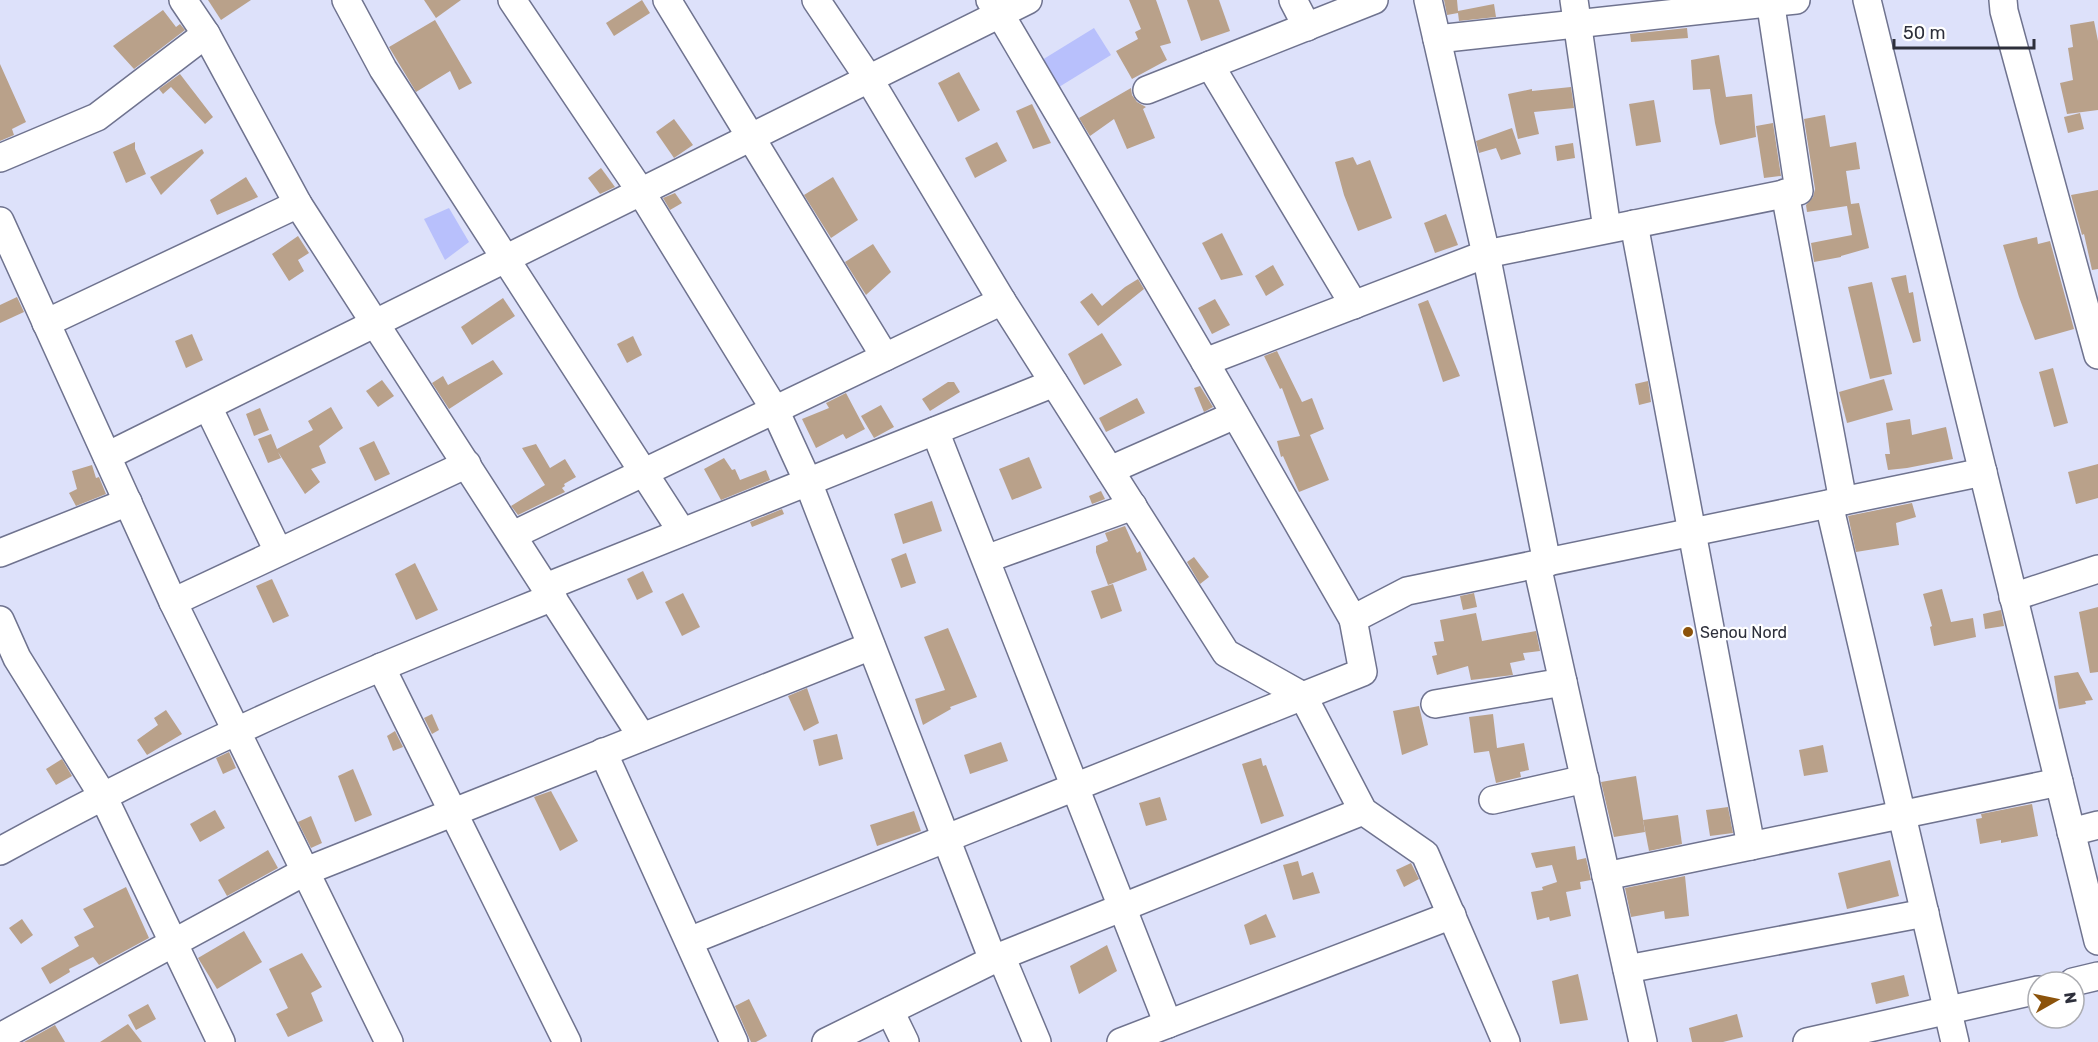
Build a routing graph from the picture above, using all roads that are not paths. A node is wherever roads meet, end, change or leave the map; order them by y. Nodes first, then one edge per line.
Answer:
1 (183, 0) edge
2 (346, 0) edge
3 (512, 0) edge
4 (667, 0) edge
5 (816, 0) edge
6 (1028, 0) edge
7 (1293, 0) edge
8 (1374, 0) edge
9 (1428, 0) edge
10 (1868, 0) edge
11 (2003, 0) edge
12 (1779, 1) edge
13 (995, 7) edge
14 (1575, 12) edge
15 (1307, 27) junction
16 (206, 34) junction
17 (1437, 39) junction
18 (1210, 65) junction
19 (869, 79) junction
20 (1147, 90) dead end
21 (751, 138) junction
22 (0, 158) edge
23 (641, 192) junction
24 (1785, 193) junction
25 (298, 204) junction
26 (0, 221) edge
27 (1634, 224) junction
28 (1607, 229) junction
29 (1486, 254) junction
30 (506, 259) junction
31 (1002, 300) junction
32 (1354, 305) junction
33 (46, 323) junction
34 (375, 324) junction
35 (2098, 355) edge
36 (885, 357) junction
37 (1205, 362) junction
38 (1054, 383) junction
39 (208, 407) junction
40 (775, 410) junction
41 (1235, 415) junction
42 (935, 431) junction
43 (107, 456) junction
44 (467, 464) junction
45 (1110, 470) junction
46 (644, 472) junction
47 (1983, 472) junction
48 (808, 482) junction
49 (128, 502) junction
50 (1836, 503) junction
51 (1132, 506) junction
52 (682, 532) junction
53 (1692, 533) junction
54 (513, 535) junction
55 (279, 551) junction
56 (0, 553) edge
57 (986, 559) junction
58 (1542, 564) junction
59 (2098, 569) edge
60 (549, 592) junction
61 (2013, 597) junction
62 (173, 602) junction
63 (1353, 619) junction
64 (0, 620) edge
65 (871, 646) junction
66 (8, 662) edge
67 (381, 667) junction
68 (1563, 682) junction
69 (1303, 696) junction
70 (1435, 704) dead end
71 (237, 731) junction
72 (642, 737) junction
73 (603, 752) junction
74 (1585, 779) junction
75 (2059, 782) junction
76 (1075, 787) junction
77 (103, 796) junction
78 (1493, 800) dead end
79 (1363, 811) junction
80 (453, 812) junction
81 (1902, 815) junction
82 (2098, 825) edge
83 (2071, 832) junction
84 (945, 839) junction
85 (1751, 846) junction
86 (0, 851) edge
87 (306, 871) junction
88 (1606, 876) junction
89 (1122, 907) junction
90 (1925, 913) junction
91 (1452, 915) junction
92 (689, 941) junction
93 (2098, 941) edge
94 (173, 942) junction
95 (997, 958) junction
96 (1627, 969) junction
97 (2026, 993) edge
98 (1948, 1010) junction
99 (890, 1011) junction
100 (1168, 1024) junction
101 (1870, 1035) edge
102 (0, 1036) edge
103 (221, 1042) edge
104 (389, 1042) edge
105 (567, 1042) edge
106 (734, 1042) edge
107 (825, 1042) edge
108 (905, 1042) edge
109 (1037, 1042) edge
110 (1121, 1042) edge
111 (1506, 1042) edge
112 (1643, 1042) edge
113 (1807, 1042) edge
114 (1955, 1042) edge

1 - 16 street
2 - 30 street
3 - 23 street
4 - 21 street
5 - 19 street
6 - 13 street
7 - 15 street
8 - 15 street
9 - 17 street
10 - 47 street
11 - 35 street
12 - 14 street
12 - 24 street
13 - 19 street
13 - 37 street
14 - 17 street
14 - 28 street
15 - 18 street
16 - 22 street
16 - 25 street
17 - 29 street
18 - 20 street
18 - 32 street
19 - 21 street
19 - 31 street
21 - 23 street
21 - 36 street
23 - 30 street
23 - 40 street
24 - 27 street
24 - 50 street
25 - 33 street
25 - 34 street
26 - 33 street
27 - 28 street
27 - 53 street
28 - 29 street
29 - 32 street
29 - 58 street
30 - 34 street
30 - 46 street
31 - 36 street
31 - 38 street
32 - 37 street
33 - 43 street
34 - 39 street
34 - 44 street
36 - 40 street
37 - 41 street
38 - 42 street
38 - 45 street
39 - 43 street
39 - 55 street
40 - 46 street
40 - 48 street
41 - 45 street
41 - 63 street
42 - 48 street
42 - 57 street
43 - 49 street
44 - 54 street
44 - 55 street
45 - 51 street
46 - 52 street
46 - 54 street
47 - 50 street
47 - 61 street
48 - 52 street
48 - 65 street
49 - 56 street
49 - 62 street
50 - 53 street
50 - 81 street
51 - 57 street
51 - 69 street
52 - 60 street
53 - 58 street
53 - 85 street
54 - 60 street
55 - 62 street
57 - 76 street
58 - 63 street
58 - 68 street
59 - 61 street
60 - 67 street
60 - 72 street
61 - 75 street
62 - 71 street
63 - 69 street
64 - 66 street
65 - 72 street
65 - 84 street
66 - 77 street
67 - 71 street
67 - 80 street
68 - 70 street
68 - 74 street
69 - 76 street
69 - 79 street
71 - 77 street
71 - 87 street
72 - 73 street
73 - 80 street
73 - 92 street
74 - 78 street
74 - 88 street
75 - 81 street
75 - 83 street
76 - 84 street
76 - 89 street
77 - 86 street
77 - 94 street
79 - 89 street
79 - 91 street
80 - 87 street
80 - 105 street
81 - 85 street
81 - 90 street
82 - 83 street
83 - 93 street
84 - 92 street
84 - 95 street
85 - 88 street
87 - 94 street
87 - 104 street
88 - 96 street
89 - 95 street
89 - 100 street
90 - 96 street
90 - 98 street
91 - 100 street
91 - 111 street
92 - 106 street
94 - 102 street
94 - 103 street
95 - 99 street
95 - 109 street
96 - 112 street
97 - 98 street
98 - 101 street
98 - 114 street
99 - 107 street
99 - 108 street
100 - 110 street
101 - 113 street

